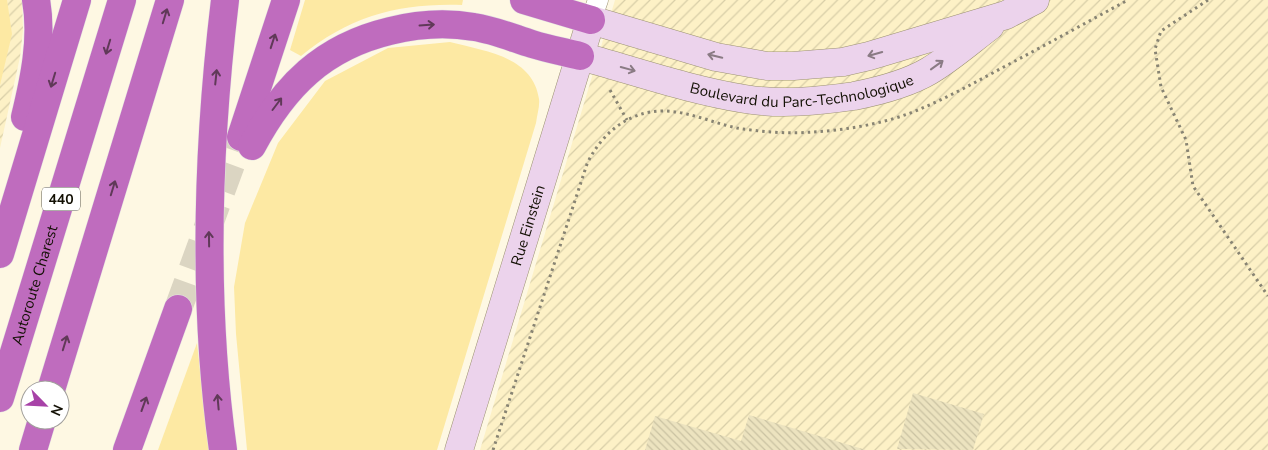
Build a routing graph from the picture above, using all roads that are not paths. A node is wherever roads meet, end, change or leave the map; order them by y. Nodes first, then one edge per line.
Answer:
1 (36, 0) edge
2 (77, 0) edge
3 (122, 0) edge
4 (170, 0) edge
5 (225, 0) edge
6 (286, 0) edge
7 (524, 0) edge
8 (1035, 0) edge
9 (595, 10) edge
10 (1006, 15) junction
11 (580, 56) junction
12 (0, 210) edge
13 (0, 254) edge
14 (178, 309) tunnel mouth
15 (54, 380) edge
16 (0, 398) edge
17 (39, 430) edge
18 (33, 450) edge
19 (127, 450) edge
20 (223, 450) edge
21 (459, 450) edge

1 - 12 highway
2 -> 13 highway
3 -> 16 highway, Autoroute Charest / 440
15 -> 4 highway
20 -> 5 highway
6 - 11 highway
7 - 9 highway
8 - 10 street, Boulevard du Parc-Technologique
10 -> 9 street, Boulevard du Parc-Technologique
9 - 11 street, Rue Einstein
11 -> 10 street, Boulevard du Parc-Technologique
11 - 21 street, Rue Einstein
19 -> 14 highway
17 - 18 highway

